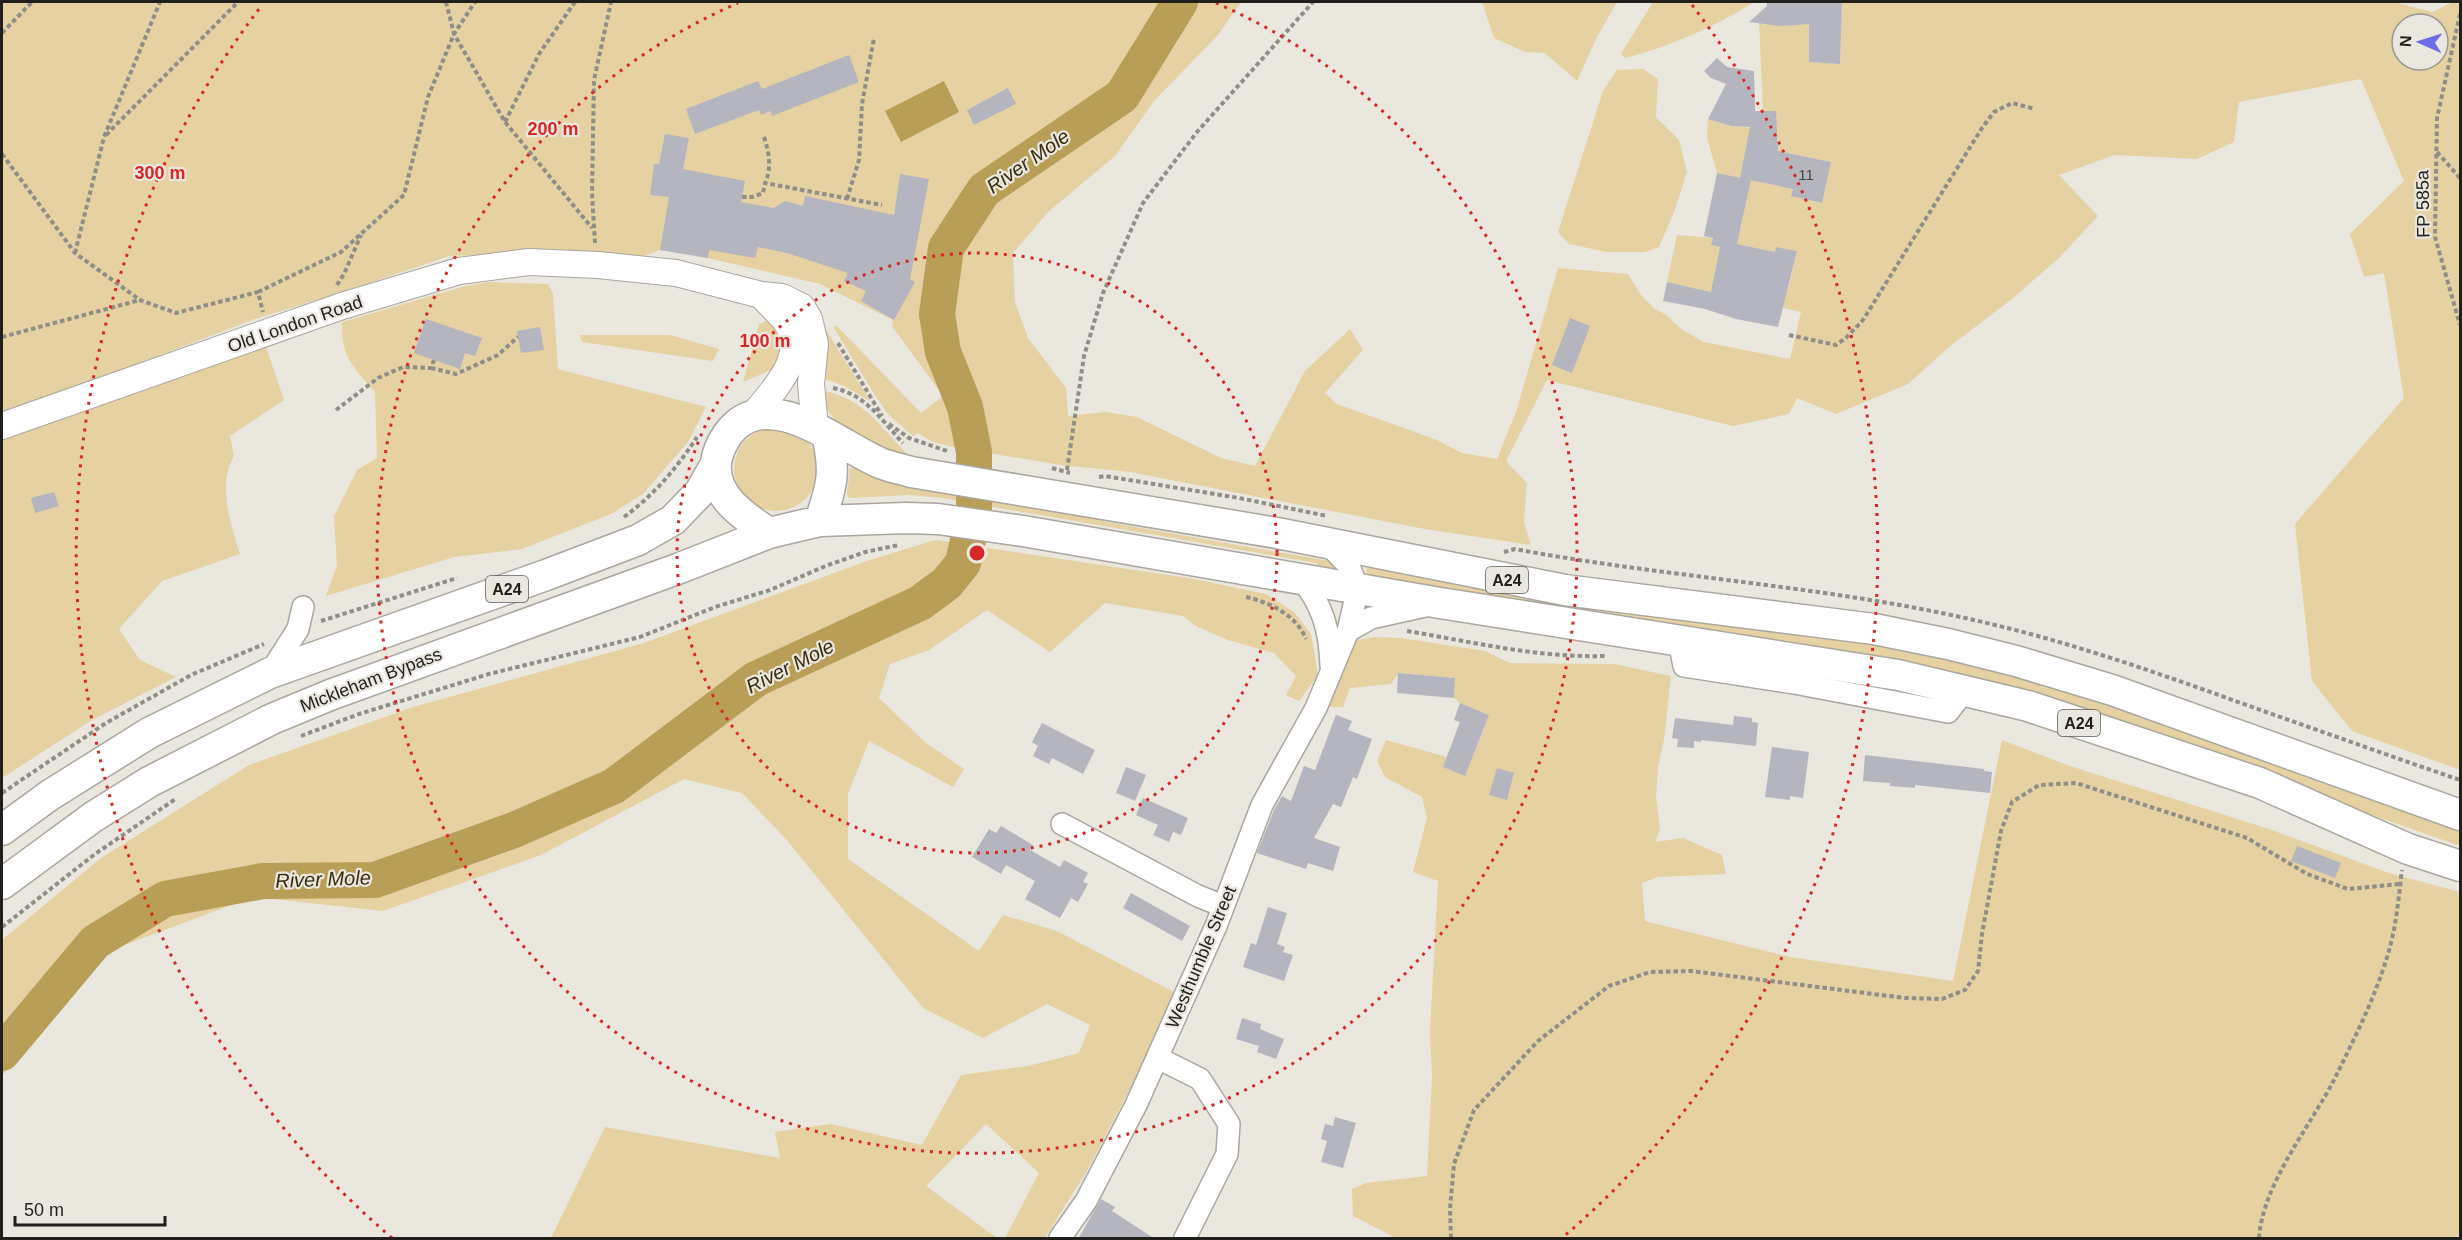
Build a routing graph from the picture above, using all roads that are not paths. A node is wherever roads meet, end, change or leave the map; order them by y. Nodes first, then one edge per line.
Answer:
1 (761, 295) junction
2 (753, 415) junction
3 (2, 426) edge
4 (821, 431) junction
5 (716, 465) junction
6 (820, 521) junction
7 (769, 533) junction
8 (1328, 544) junction
9 (1300, 578) junction
10 (1358, 588) junction
11 (1440, 603) junction
12 (303, 607) dead end
13 (1348, 631) junction
14 (1331, 670) junction
15 (270, 673) junction
16 (2460, 815) edge
17 (1062, 824) dead end
18 (2, 830) edge
19 (2460, 866) edge
20 (2, 884) edge
21 (1223, 906) junction
22 (1158, 1058) junction
23 (1060, 1239) edge
24 (1185, 1239) edge

1 - 2 main road
1 - 3 main road, Old London Road
1 - 4 main road
2 - 4 highway
2 - 5 highway
4 - 6 highway
4 - 8 highway, A24
5 - 7 highway
5 - 15 highway, A24
6 - 7 highway
6 - 9 highway, A24
7 - 20 highway, Mickleham Bypass / A24
8 - 10 street
8 - 16 highway, A24
9 - 10 highway, A24
9 - 14 street, Westhumble Street
10 - 11 highway, A24
10 - 13 street, Westhumble Street
11 - 13 street
11 - 19 highway, A24
12 - 15 street
13 - 14 street, Westhumble Street
14 - 21 street, Westhumble Street
15 - 18 highway, A24
17 - 21 street
21 - 22 street, Westhumble Street
22 - 23 street, Westhumble Street
22 - 24 street

